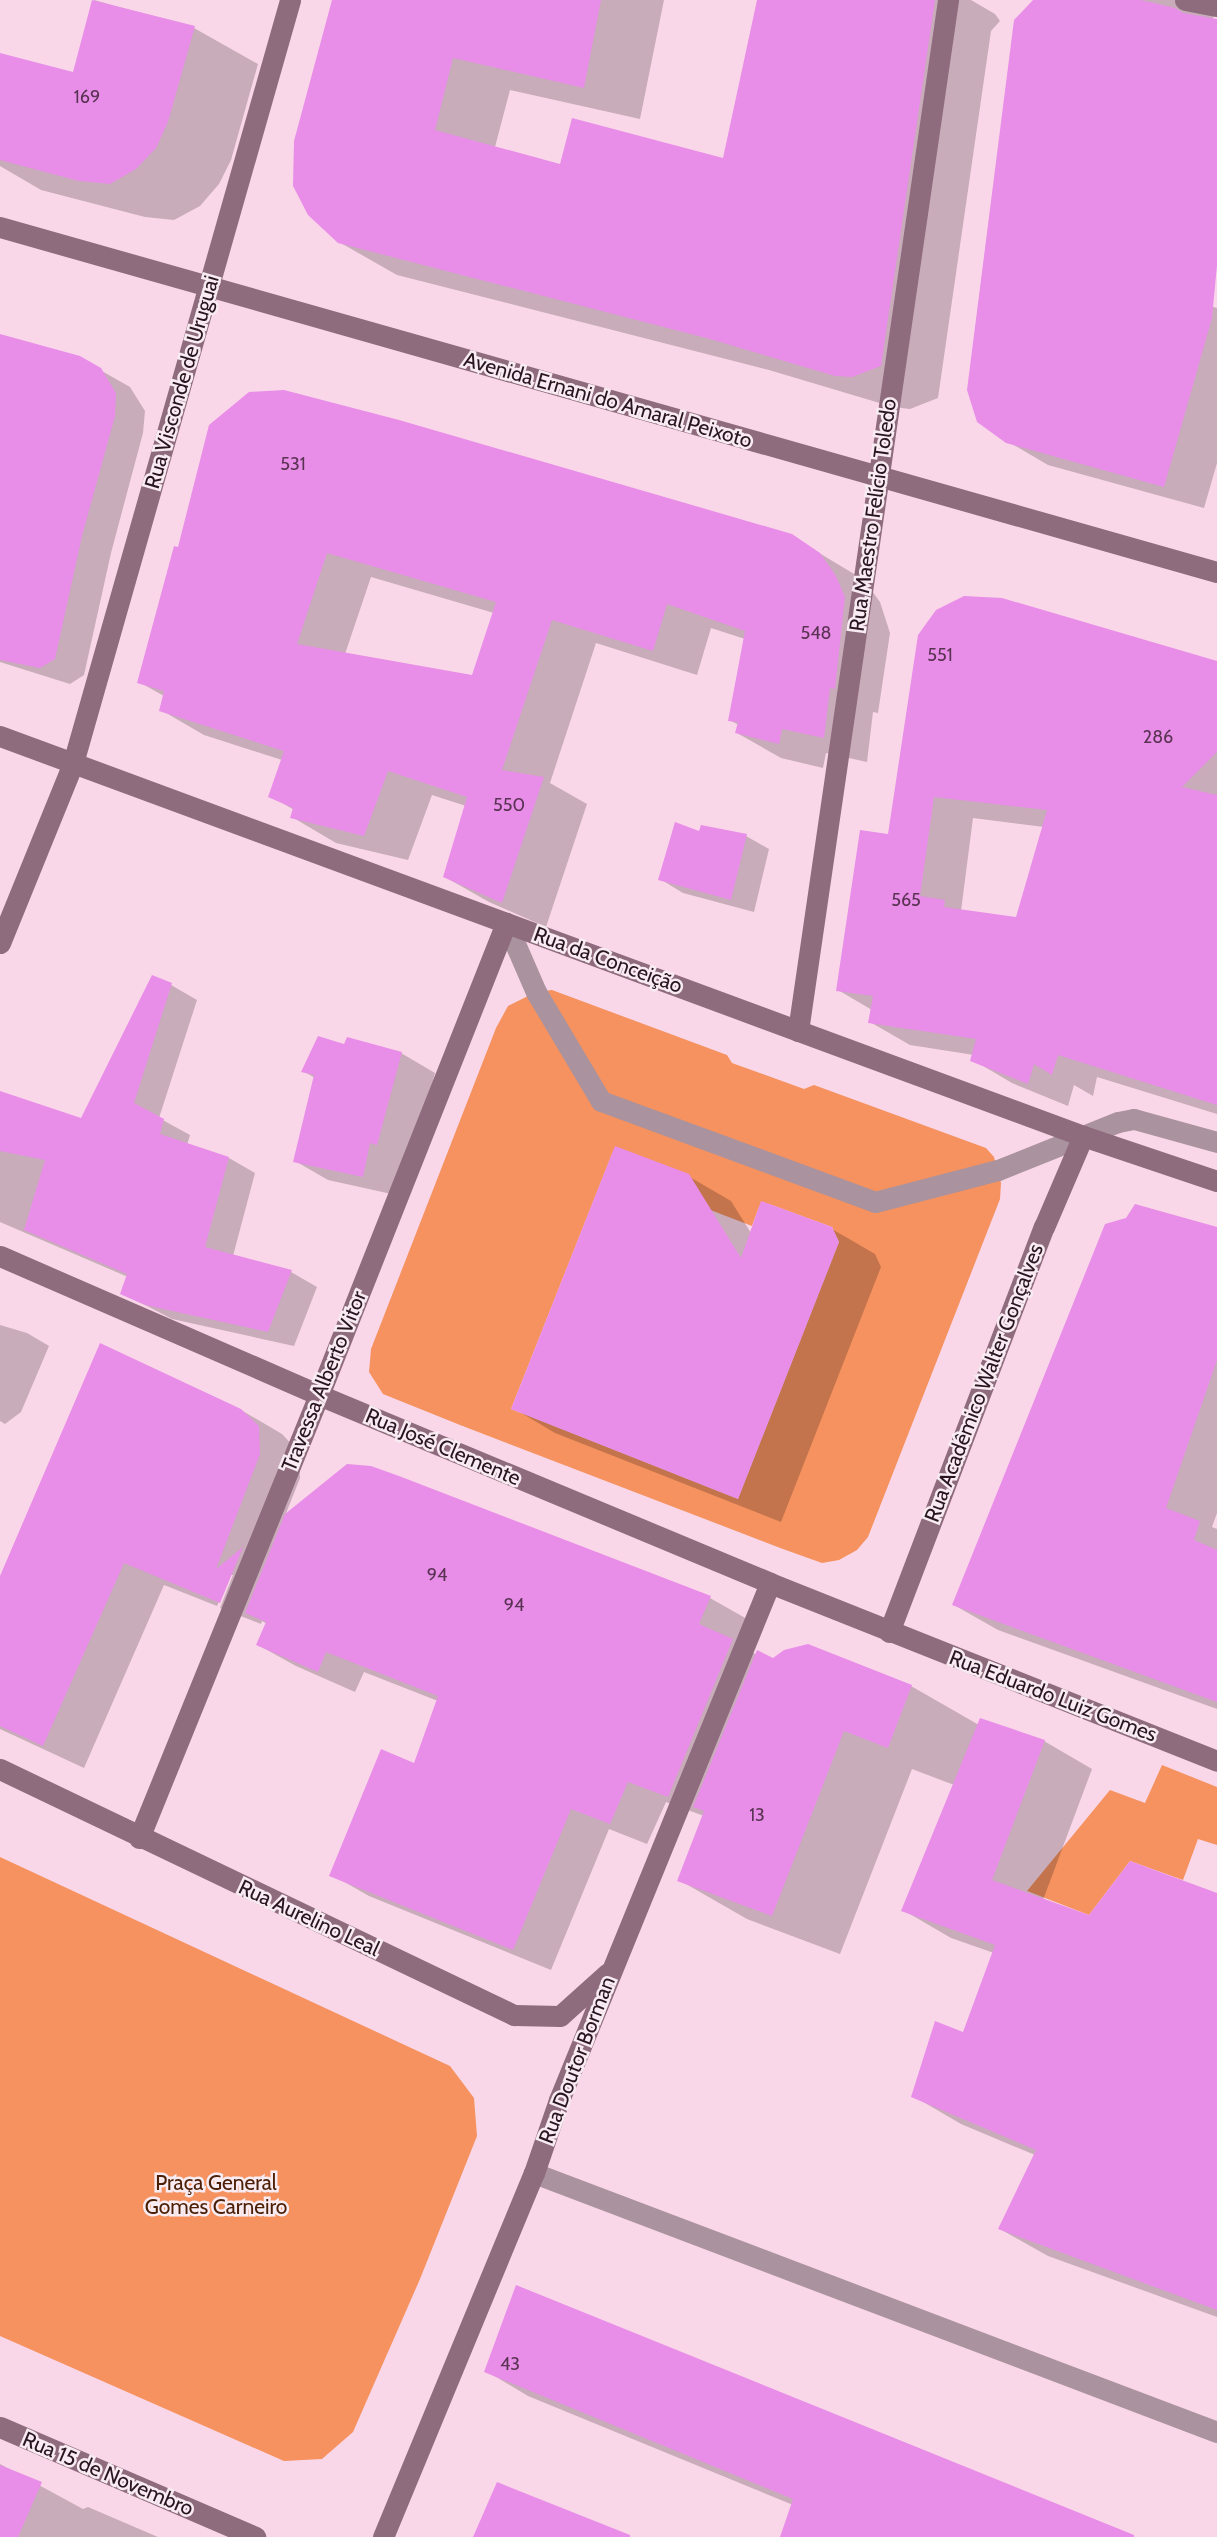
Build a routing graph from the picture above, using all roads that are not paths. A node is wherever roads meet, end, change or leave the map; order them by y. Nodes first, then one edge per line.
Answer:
1 (290, 0) edge
2 (947, 0) edge
3 (1185, 0) edge
4 (1217, 6) edge
5 (0, 227) edge
6 (208, 286) junction
7 (878, 477) junction
8 (1217, 572) edge
9 (0, 736) edge
10 (73, 763) junction
11 (506, 923) junction
12 (0, 943) edge
13 (798, 1031) junction
14 (1083, 1136) junction
15 (1217, 1142) edge
16 (1217, 1181) edge
17 (0, 1256) edge
18 (319, 1395) junction
19 (770, 1583) junction
20 (889, 1632) junction
21 (1217, 1761) edge
22 (0, 1769) edge
23 (139, 1838) junction
24 (612, 1968) junction
25 (534, 2173) junction
26 (0, 2427) edge
27 (1217, 2432) edge
28 (255, 2537) edge
29 (383, 2537) edge

1 - 6 street, Rua Visconde de Uruguai
2 - 7 street, Rua Maestro Felício Toledo
3 - 4 street
5 - 6 street, Avenida Ernani do Amaral Peixoto
6 - 7 street, Avenida Ernani do Amaral Peixoto
6 - 10 street, Rua Visconde de Uruguai
7 - 8 street, Avenida Ernani do Amaral Peixoto
7 - 13 street, Rua Maestro Felício Toledo
9 - 10 street, Rua da Conceição
10 - 11 street, Rua da Conceição
10 - 12 street, Rua Visconde de Uruguai
11 - 13 street, Rua da Conceição
11 - 14 lane
11 - 18 street, Travessa Alberto Vitor
13 - 14 street, Rua da Conceição
14 - 15 lane
14 - 16 street, Rua da Conceição
14 - 20 street, Rua Acadêmico Walter Gonçalves
17 - 18 street, Rua José Clemente
18 - 19 street, Rua José Clemente
18 - 23 street, Travessa Alberto Vitor
19 - 20 street, Rua José Clemente
19 - 24 street, Rua Doutor Borman
20 - 21 street, Rua Eduardo Luiz Gomes
22 - 23 street, Rua Aurelino Leal
23 - 24 street, Rua Aurelino Leal
24 - 25 street, Rua Doutor Borman
25 - 27 lane
25 - 29 street, Rua Doutor Borman
26 - 28 street, Rua 15 de Novembro

